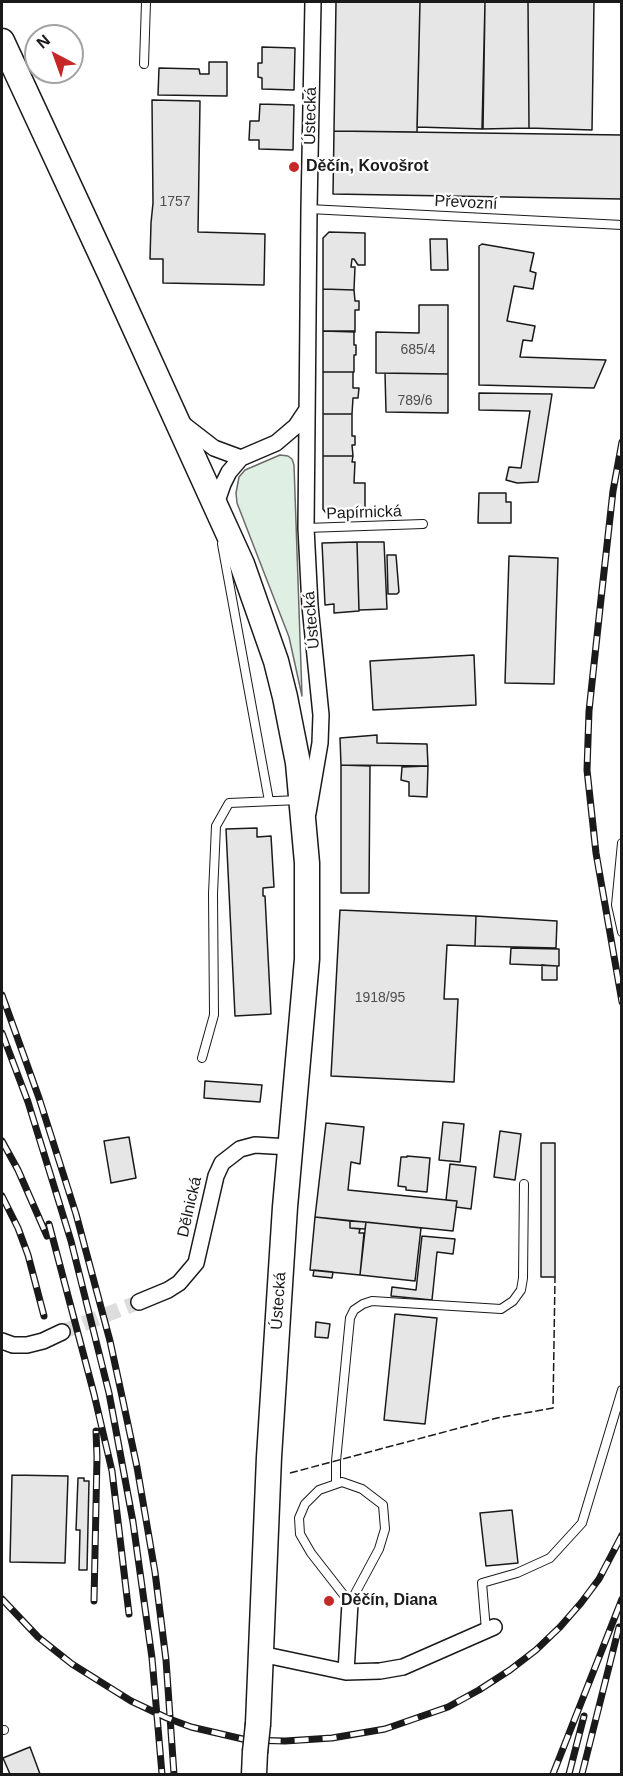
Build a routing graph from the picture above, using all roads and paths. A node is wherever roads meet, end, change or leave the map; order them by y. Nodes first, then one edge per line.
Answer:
1 (146, 2) edge
2 (313, 2) edge
3 (2, 41) edge
4 (144, 64) dead end
5 (309, 209) junction
6 (621, 225) edge
7 (306, 411) junction
8 (176, 418) junction
9 (241, 458) junction
10 (216, 504) junction
11 (423, 524) dead end
12 (306, 528) junction
13 (301, 800) junction
14 (269, 801) junction
15 (304, 827) junction
16 (621, 843) edge
17 (621, 932) edge
18 (202, 1058) dead end
19 (290, 1147) junction
20 (524, 1184) dead end
21 (139, 1302) tunnel mouth
22 (62, 1332) tunnel mouth
23 (2, 1341) edge
24 (621, 1390) edge
25 (336, 1484) junction
26 (350, 1603) junction
27 (490, 1628) joint
28 (261, 1654) junction
29 (346, 1672) junction
30 (254, 1763) edge

1 - 4 lane
2 - 5 street, Ústecká
3 - 8 main road, Ústecká
5 - 6 lane, Převozní
5 - 7 street, Ústecká
7 - 9 street
7 - 12 street, Ústecká
8 - 9 street
8 - 10 main road, Ústecká
9 - 10 street
10 - 13 main road, Ústecká
10 - 14 lane
11 - 12 lane, Papírnická
12 - 15 street, Ústecká
13 - 14 lane
13 - 15 main road, Ústecká
14 - 18 lane
15 - 19 main road, Ústecká
16 - 17 lane
19 - 21 street, Dělnická
19 - 28 main road, Ústecká
20 - 25 lane
22 - 23 street
24 - 27 lane
25 - 26 lane
25 - 26 lane
26 - 29 street
27 - 29 street
28 - 29 street
28 - 30 main road, Ústecká, bridge

